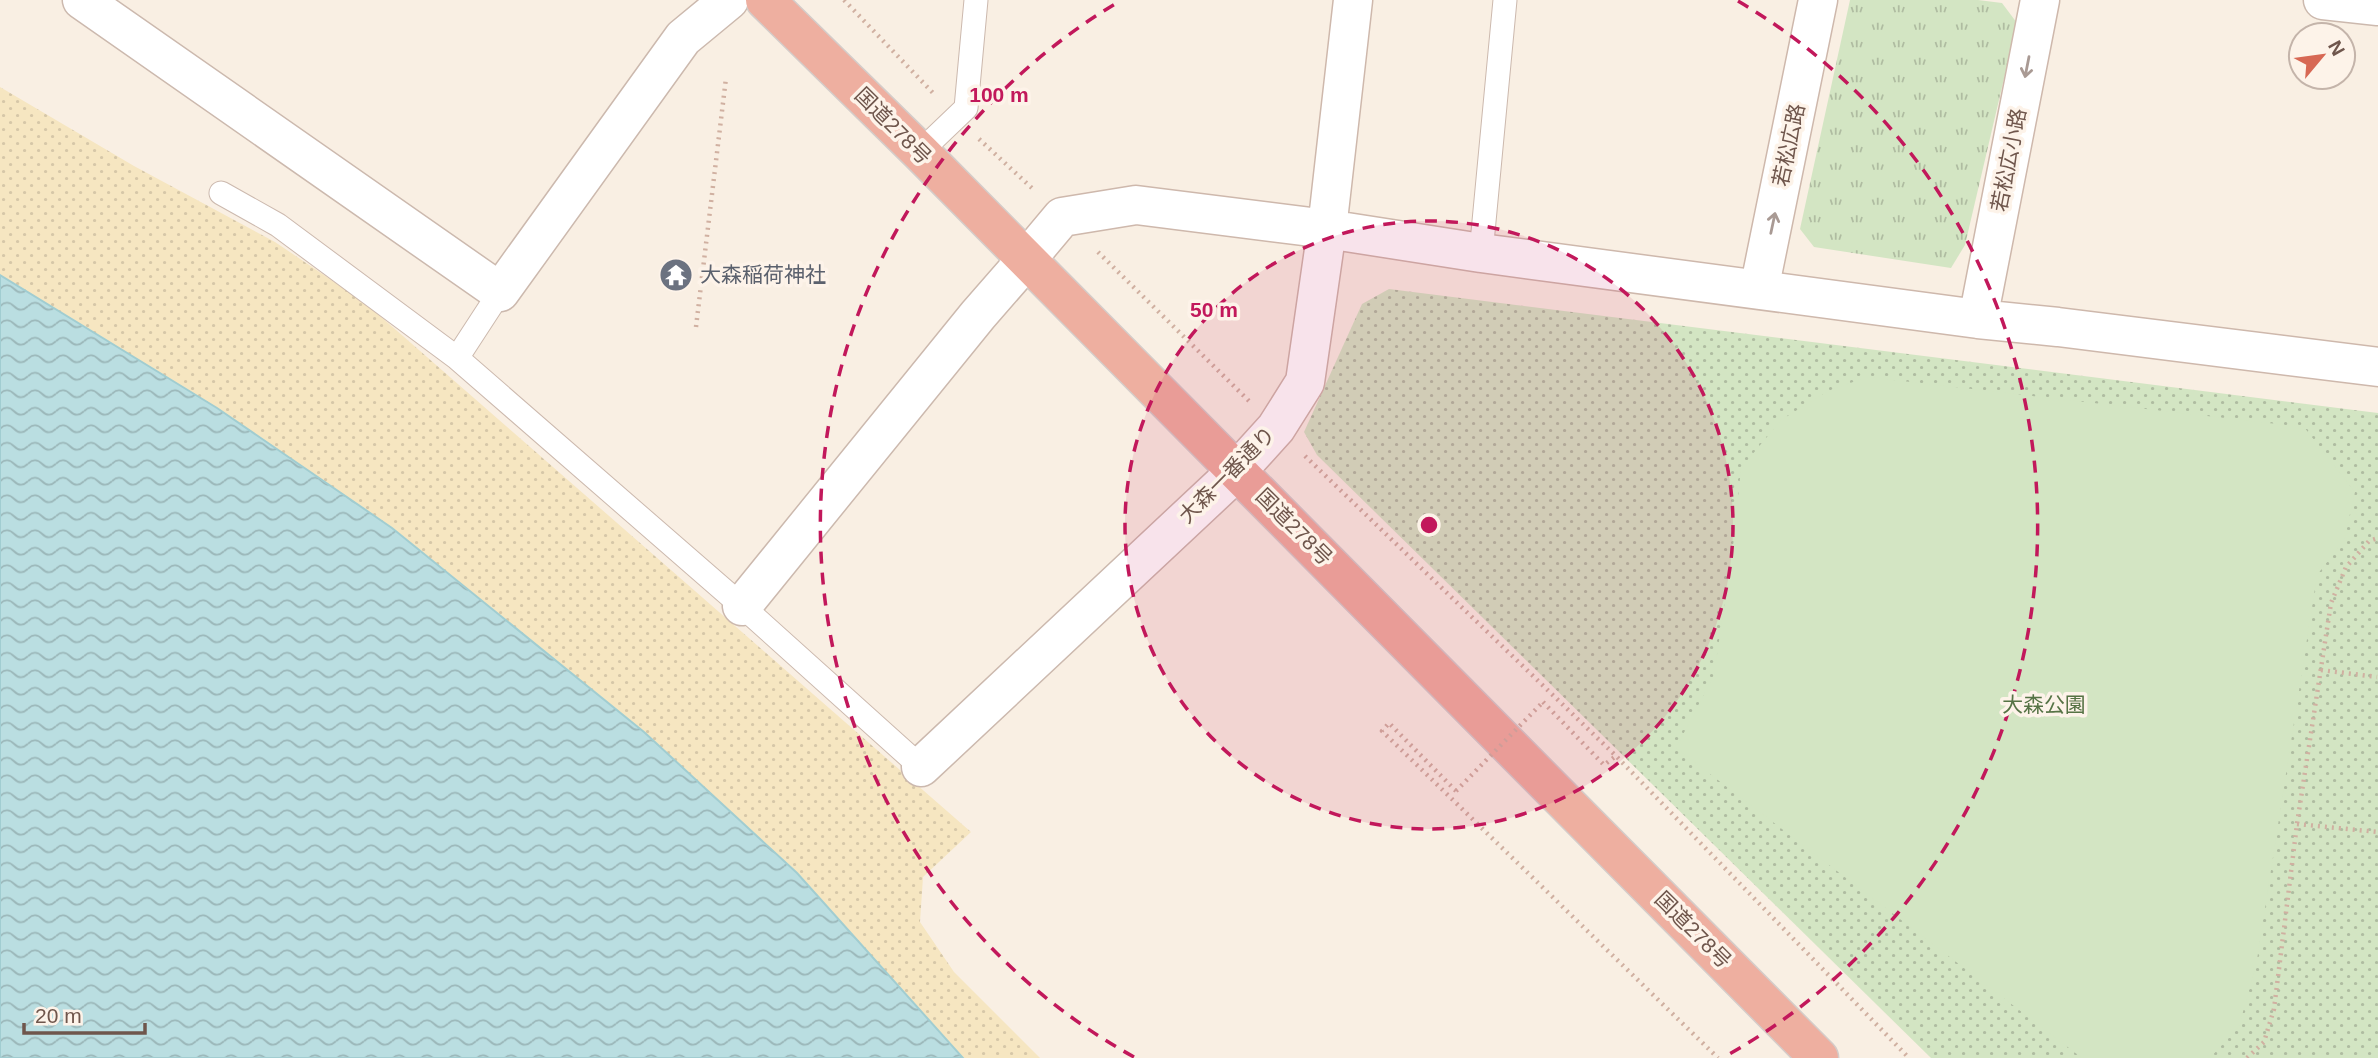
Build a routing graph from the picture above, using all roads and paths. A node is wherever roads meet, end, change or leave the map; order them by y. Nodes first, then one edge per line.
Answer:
1 (82, 0) edge
2 (729, 0) edge
3 (765, 0) edge
4 (844, 0) edge
5 (976, 0) edge
6 (1353, 0) edge
7 (1505, 0) edge
8 (1818, 0) edge
9 (2040, 0) edge
10 (2323, 0) edge
11 (2378, 6) edge
12 (726, 78) dead end
13 (957, 118) junction
14 (920, 152) junction
15 (221, 193) dead end
16 (1062, 217) junction
17 (1327, 229) junction
18 (1481, 253) junction
19 (1026, 260) junction
20 (1759, 290) junction
21 (500, 292) junction
22 (1979, 319) junction
23 (696, 327) dead end
24 (457, 358) junction
25 (2378, 367) edge
26 (1276, 428) junction
27 (1237, 471) junction
28 (2378, 538) edge
29 (742, 606) junction
30 (2321, 670) junction
31 (2377, 677) edge
32 (1616, 756) junction
33 (921, 767) joint
34 (2297, 824) junction
35 (2378, 832) edge
36 (1718, 1058) edge
37 (1819, 1058) edge
38 (1909, 1058) edge
39 (2247, 1058) edge

1 - 21 street
2 - 21 street
3 - 14 highway, 国道278号
4 - 13 path
5 - 13 lane
6 - 17 street, 大森一番通り
7 - 18 lane
20 -> 8 street, 若松広路
9 -> 22 street, 若松広小路
10 - 11 street
12 - 23 path
13 - 14 lane
13 - 16 path
14 - 19 highway, 国道278号
15 - 24 lane
16 - 17 street
16 - 19 street
16 - 26 path
17 - 18 street
17 - 26 street, 大森一番通り
18 - 20 street
19 - 27 highway, 国道278号
19 - 29 street
20 - 22 street
21 - 24 lane
22 - 25 street
24 - 29 lane
26 - 27 street, 大森一番通り
26 - 32 path
27 - 33 street, 大森一番通り
27 - 37 highway, 国道278号
28 - 30 path
29 - 33 lane
30 - 31 path
30 - 34 path
32 - 36 path, bridge
32 - 38 path
34 - 35 path
34 - 39 path

